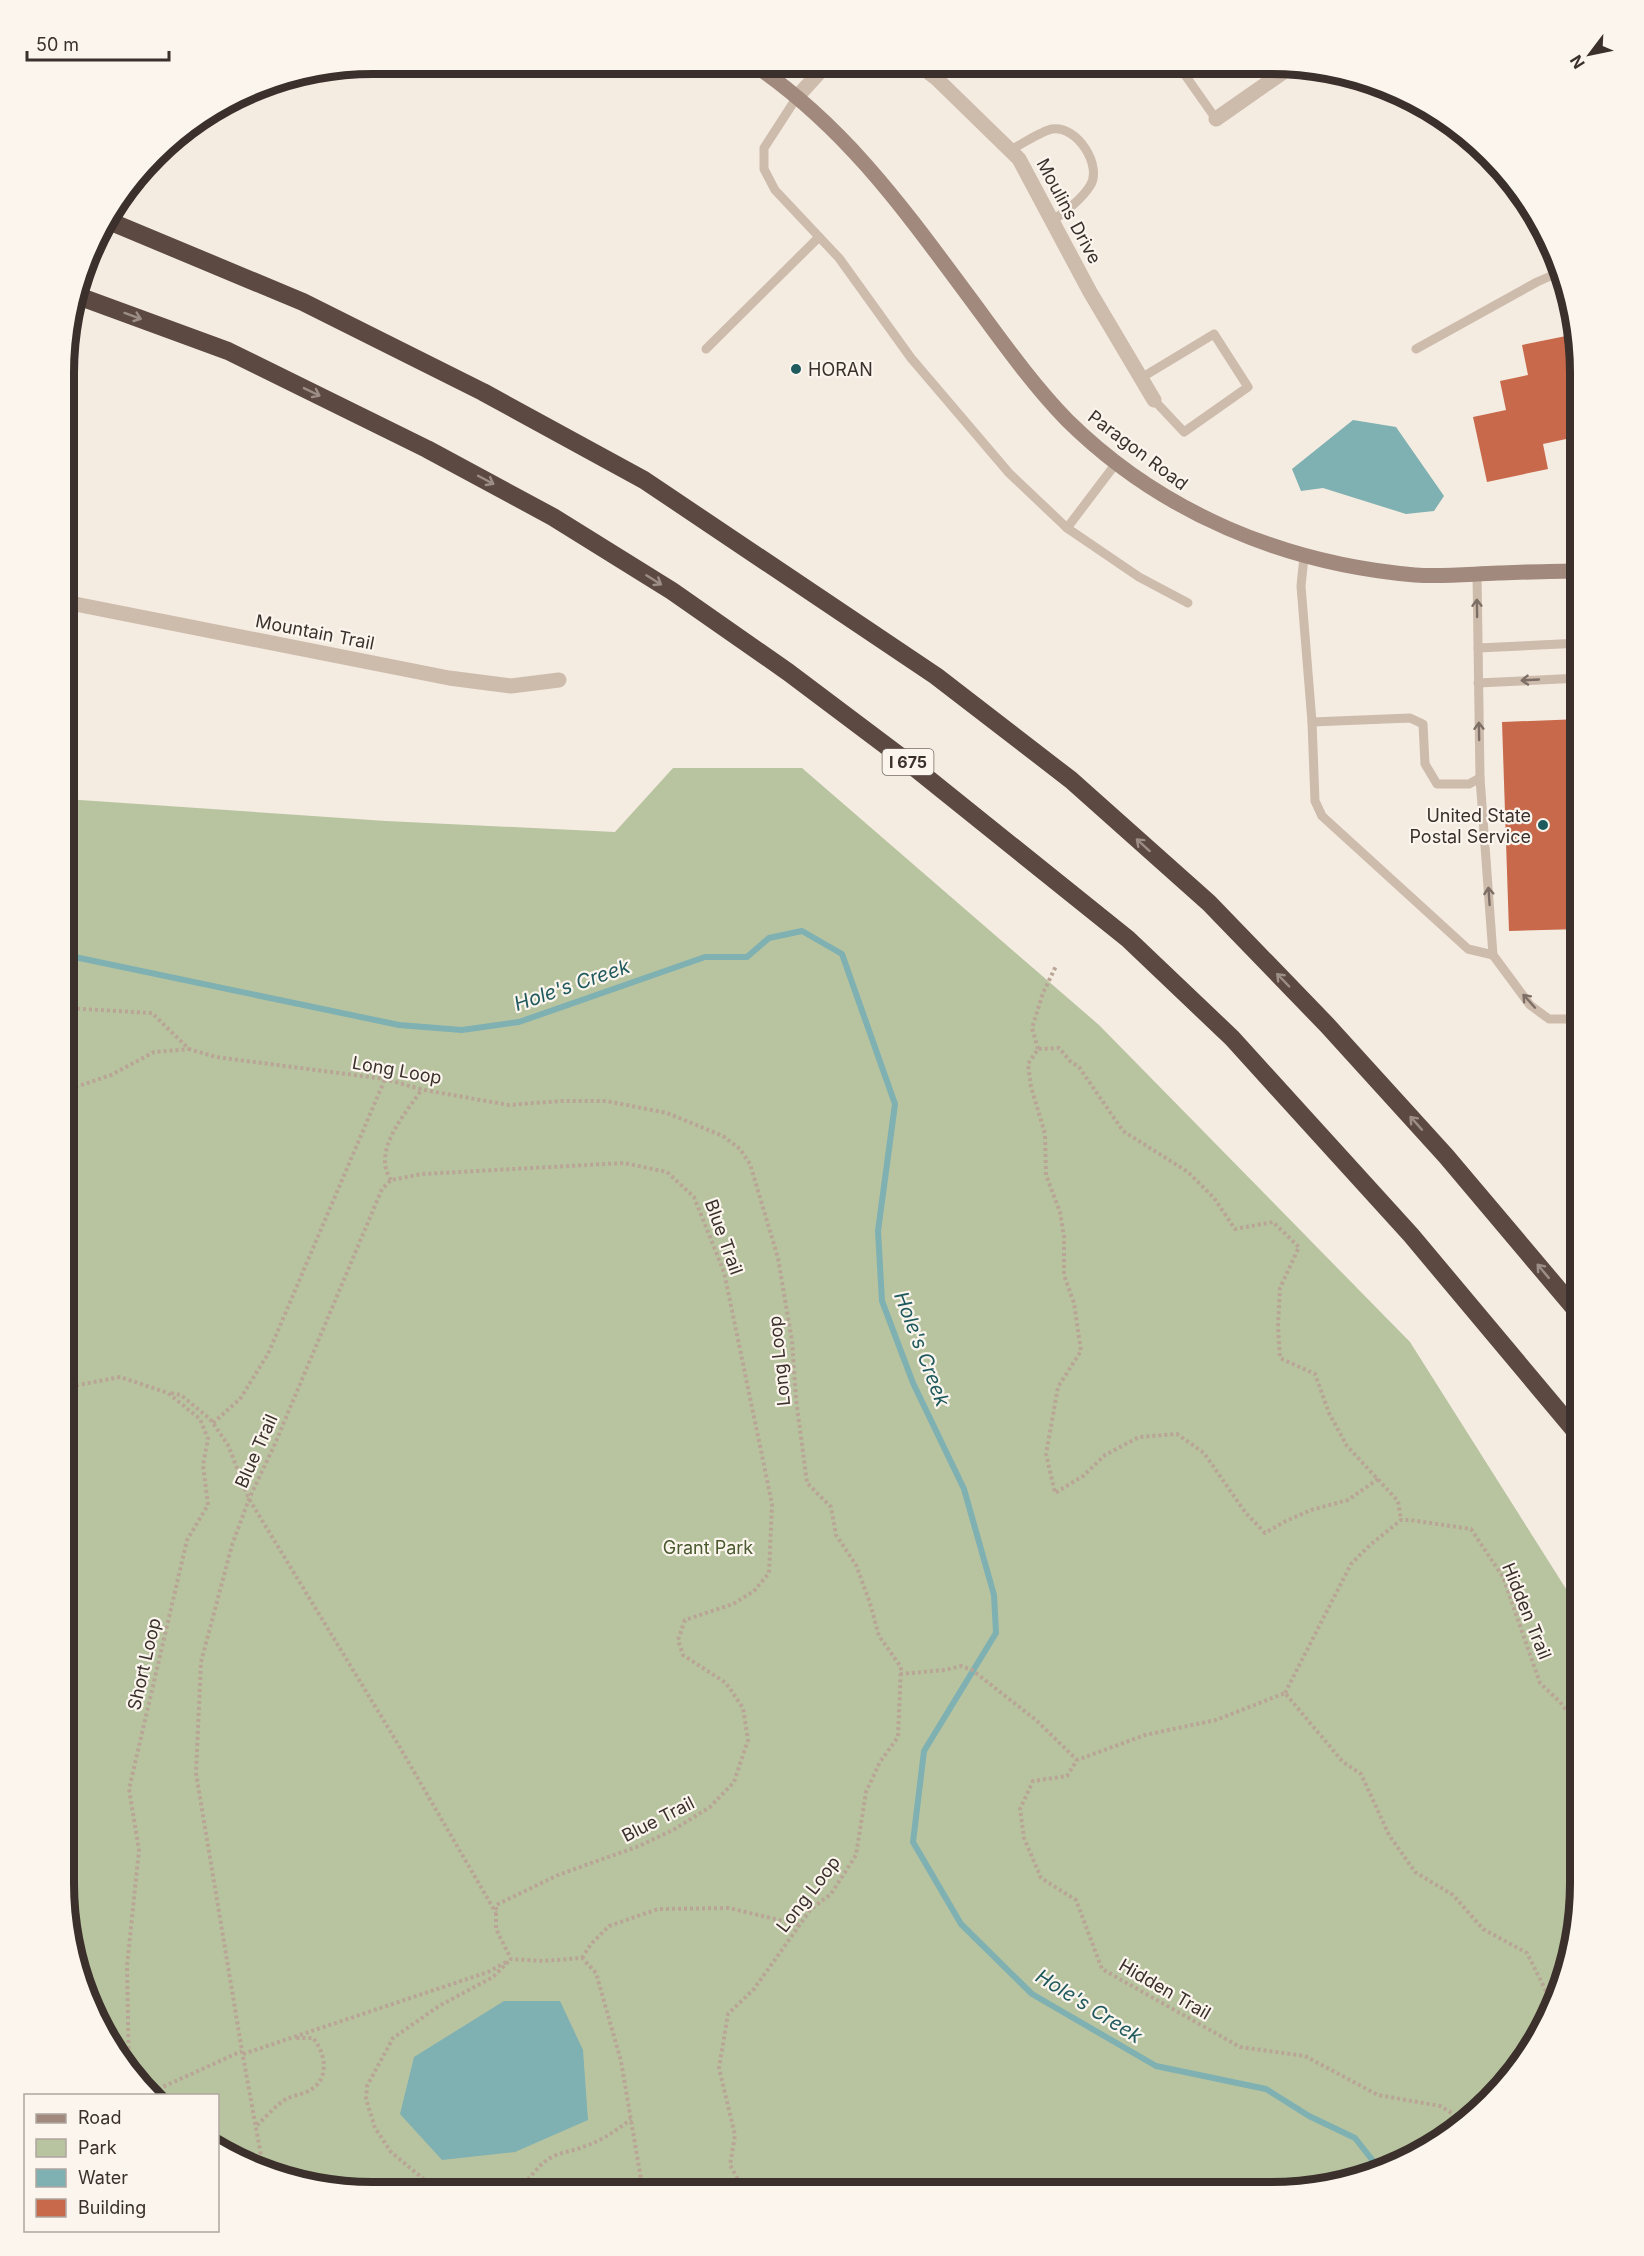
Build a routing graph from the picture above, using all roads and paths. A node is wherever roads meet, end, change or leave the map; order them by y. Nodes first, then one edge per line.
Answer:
1 (766, 74) edge
2 (817, 74) edge
3 (931, 74) edge
4 (1184, 74) edge
5 (1281, 74) edge
6 (797, 97) junction
7 (1216, 119) joint
8 (1010, 150) junction
9 (1053, 221) junction
10 (114, 223) edge
11 (819, 237) junction
12 (1554, 274) edge
13 (83, 298) edge
14 (1416, 348) dead end
15 (706, 349) dead end
16 (1141, 378) junction
17 (1155, 400) joint
18 (1117, 462) junction
19 (1067, 528) junction
20 (1304, 557) junction
21 (1570, 571) edge
22 (1477, 574) junction
23 (1188, 603) dead end
24 (74, 604) edge
25 (1570, 644) edge
26 (1478, 648) junction
27 (1570, 679) edge
28 (559, 680) dead end
29 (1478, 683) junction
30 (1312, 722) junction
31 (1480, 778) junction
32 (1493, 955) junction
33 (1056, 966) dead end
34 (74, 1009) edge
35 (1570, 1019) edge
36 (189, 1049) junction
37 (1038, 1049) junction
38 (385, 1079) junction
39 (74, 1088) edge
40 (422, 1089) junction
41 (391, 1180) junction
42 (1570, 1303) edge
43 (74, 1386) edge
44 (168, 1393) junction
45 (213, 1423) junction
46 (1570, 1425) edge
47 (1378, 1479) junction
48 (249, 1498) junction
49 (1401, 1520) junction
50 (900, 1674) junction
51 (1285, 1693) junction
52 (1570, 1715) edge
53 (1077, 1760) junction
54 (497, 1914) junction
55 (800, 1924) junction
56 (582, 1958) junction
57 (511, 1959) junction
58 (1549, 1996) edge
59 (291, 2038) junction
60 (242, 2053) junction
61 (129, 2056) edge
62 (156, 2090) edge
63 (1458, 2117) edge
64 (631, 2119) junction
65 (256, 2126) junction
66 (262, 2162) edge
67 (427, 2182) edge
68 (525, 2182) edge
69 (642, 2182) edge
70 (739, 2182) edge

1 - 6 street, Paragon Road
2 - 6 street
3 - 8 street, Moulins Drive
4 - 7 lane
5 - 7 street
6 - 11 lane
6 - 18 street, Paragon Road
8 - 9 street, Moulins Drive
8 - 9 lane
9 - 16 street, Moulins Drive
42 -> 10 highway
11 - 15 lane
11 - 19 lane
12 - 14 lane
13 -> 46 highway, I 675
16 - 17 street, Moulins Drive
16 - 17 lane
18 - 19 lane
18 - 20 street, Paragon Road
19 - 23 lane
20 - 22 street, Paragon Road
20 - 30 lane
21 - 22 street, Paragon Road
26 -> 22 lane
24 - 28 street, Mountain Trail
25 - 26 lane
26 - 29 lane
27 -> 29 lane
31 -> 29 lane
30 - 31 lane
30 - 32 lane
32 -> 31 lane
35 -> 32 lane
33 - 37 path
34 - 36 path, Long Loop
36 - 38 path, Long Loop
36 - 39 path
37 - 47 path
37 - 47 path
38 - 40 path, Long Loop
38 - 45 path
40 - 41 path
40 - 50 path, Long Loop
41 - 48 path, Blue Trail
41 - 54 path, Blue Trail
43 - 44 path, Short Loop
44 - 45 path
44 - 61 path, Short Loop
45 - 48 path
47 - 49 path
48 - 54 path
48 - 60 path, Blue Trail
49 - 51 path
49 - 52 path, Hidden Trail
50 - 53 path
50 - 55 path, Long Loop
51 - 53 path, Hidden Trail
51 - 58 path
53 - 63 path, Hidden Trail
54 - 57 path
55 - 56 path
55 - 70 path, Long Loop
56 - 57 path
56 - 64 path
57 - 59 path
57 - 67 path
59 - 60 path
59 - 65 path
60 - 62 path
60 - 65 path, Blue Trail
64 - 68 path
64 - 69 path
65 - 66 path, Blue Trail

